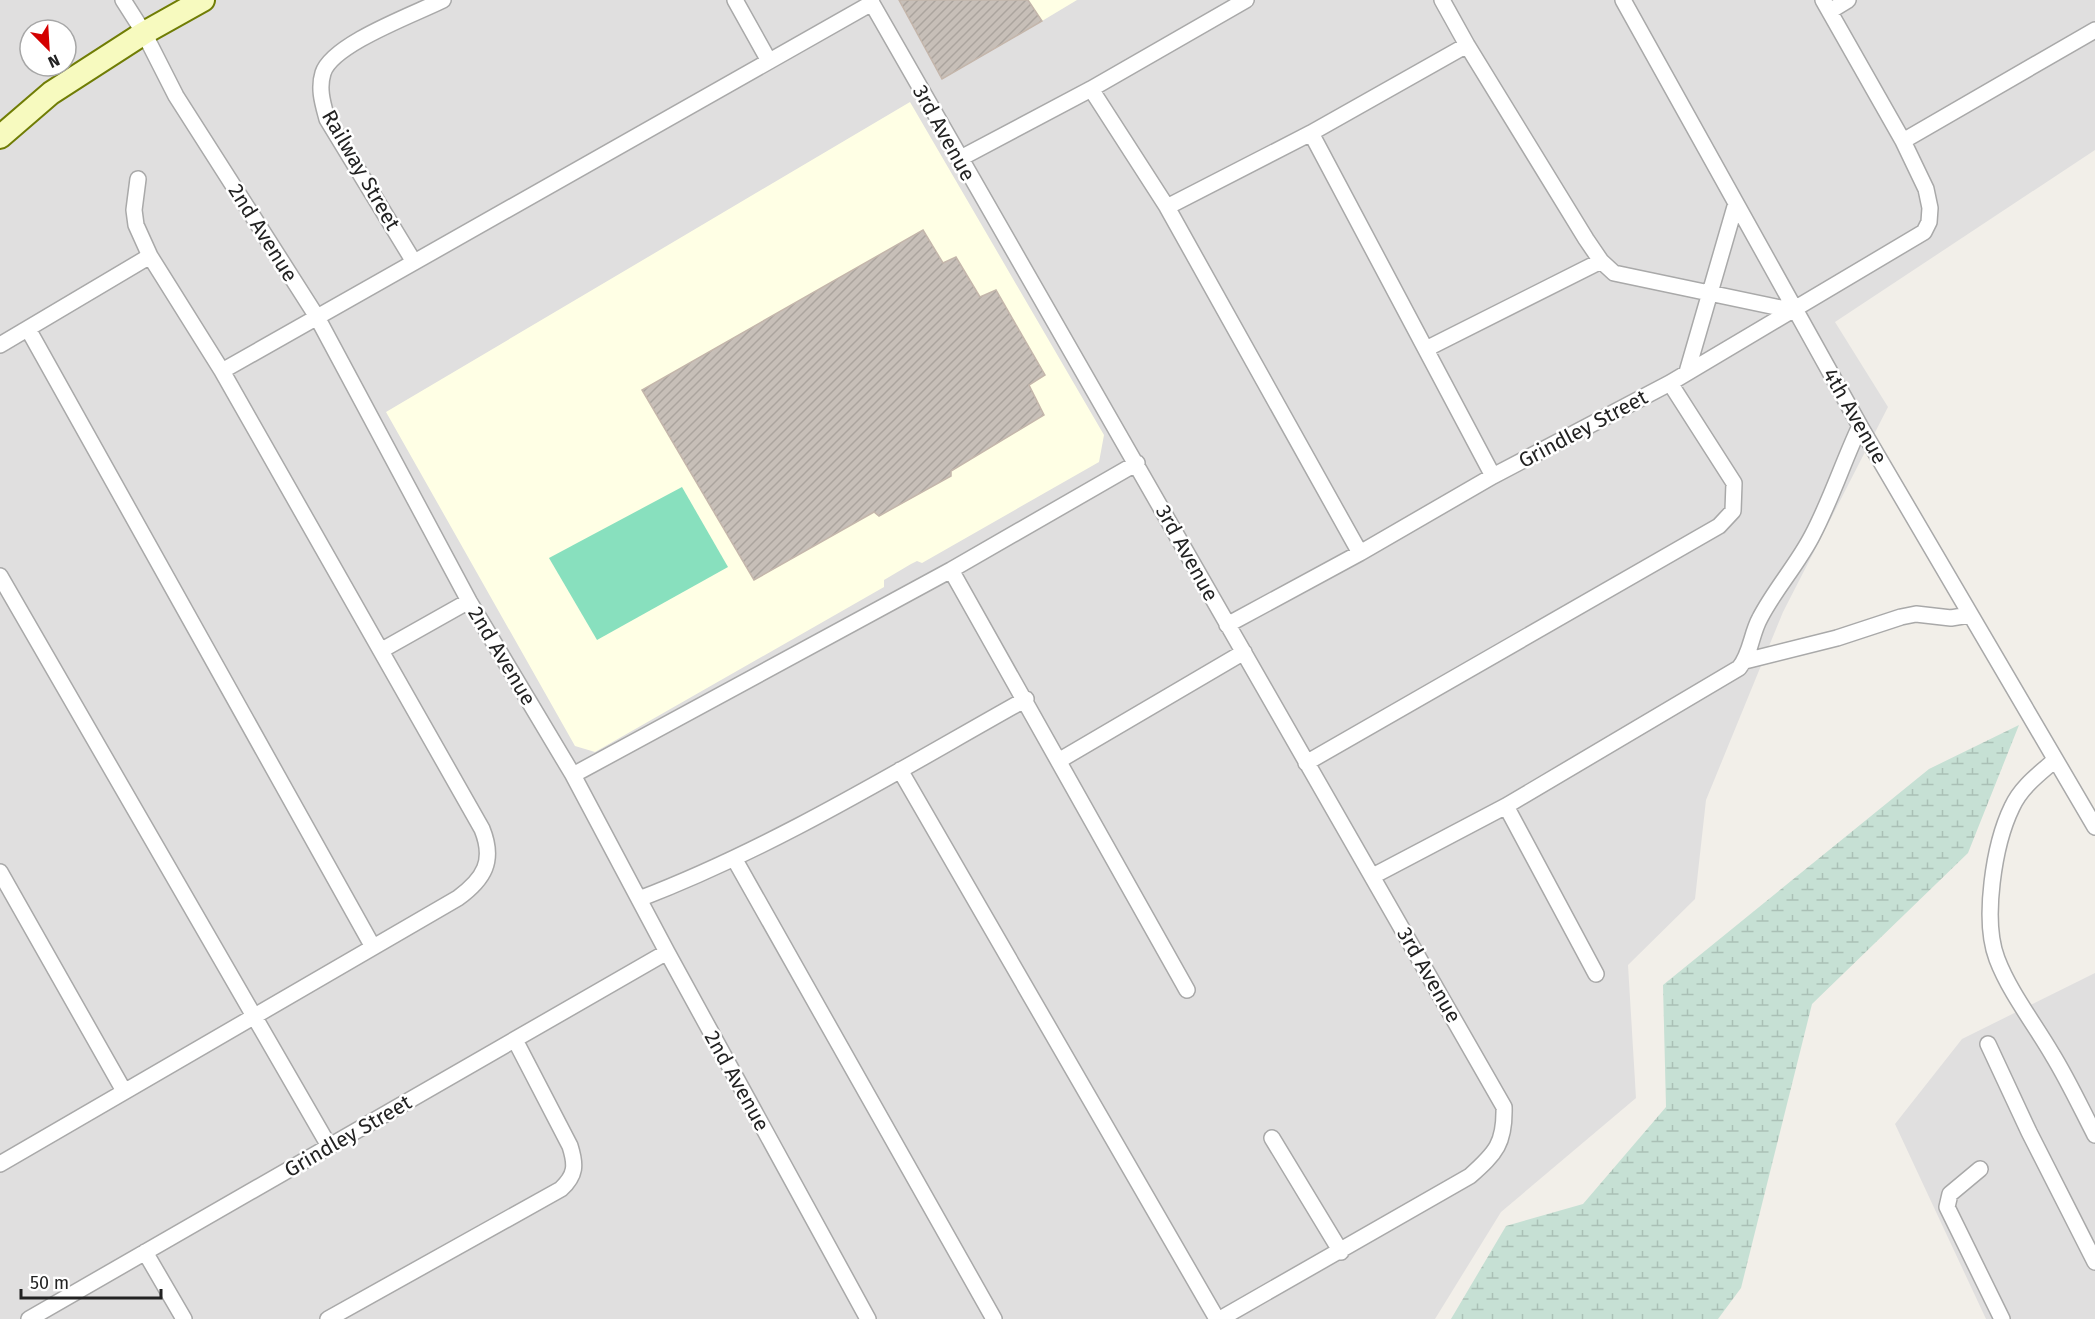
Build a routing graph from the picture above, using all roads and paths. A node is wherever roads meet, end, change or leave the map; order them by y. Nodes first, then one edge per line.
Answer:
1 (123, 0) edge
2 (203, 0) edge
3 (443, 0) edge
4 (735, 0) edge
5 (1246, 0) edge
6 (1442, 0) edge
7 (1623, 0) edge
8 (1848, 0) edge
9 (871, 2) edge
10 (1826, 5) edge
11 (2095, 30) edge
12 (144, 33) junction
13 (1467, 45) junction
14 (769, 61) junction
15 (1091, 89) junction
16 (1311, 133) junction
17 (0, 137) edge
18 (1903, 141) junction
19 (959, 159) junction
20 (138, 179) dead end
21 (1736, 203) junction
22 (1167, 207) junction
23 (150, 256) junction
24 (1601, 261) junction
25 (414, 262) junction
26 (1708, 293) junction
27 (1795, 311) junction
28 (317, 317) junction
29 (28, 329) junction
30 (0, 345) edge
31 (1426, 349) junction
32 (222, 371) junction
33 (1686, 372) junction
34 (1670, 382) junction
35 (1860, 426) junction
36 (1137, 464) junction
37 (1493, 476) junction
38 (1360, 553) junction
39 (951, 570) junction
40 (0, 576) edge
41 (469, 601) junction
42 (1969, 615) junction
43 (1227, 624) junction
44 (382, 650) junction
45 (1244, 652) junction
46 (1746, 661) junction
47 (1026, 699) junction
48 (1060, 760) junction
49 (2055, 760) junction
50 (1306, 762) junction
51 (900, 770) junction
52 (573, 775) junction
53 (1506, 806) junction
54 (2095, 827) edge
55 (735, 860) junction
56 (0, 872) edge
57 (1373, 876) junction
58 (639, 899) junction
59 (373, 947) junction
60 (667, 952) junction
61 (1596, 974) dead end
62 (1187, 990) dead end
63 (254, 1017) junction
64 (515, 1040) junction
65 (1988, 1044) dead end
66 (124, 1091) junction
67 (2095, 1135) edge
68 (1272, 1138) dead end
69 (329, 1146) junction
70 (0, 1164) edge
71 (1980, 1169) dead end
72 (145, 1252) junction
73 (1341, 1252) junction
74 (2095, 1262) edge
75 (29, 1319) edge
76 (184, 1319) edge
77 (328, 1319) edge
78 (868, 1319) edge
79 (994, 1319) edge
80 (1218, 1319) edge
81 (2002, 1319) edge

1 - 12 street, 2nd Avenue
2 - 12 street
3 - 25 street, Railway Street
4 - 14 street
5 - 15 street
6 - 13 street
7 - 21 street, 4th Avenue
8 - 10 street
9 - 14 street
9 - 19 street, 3rd Avenue
10 - 18 street
11 - 18 street
12 - 17 street
12 - 28 street, 2nd Avenue
13 - 16 street
13 - 24 street
14 - 25 street
15 - 19 street
15 - 22 street
16 - 22 street
16 - 31 street
18 - 27 street, Grindley Street
19 - 36 street, 3rd Avenue
20 - 23 street
21 - 26 street
21 - 27 street, 4th Avenue
22 - 38 street
23 - 29 street
23 - 32 street
24 - 26 street
24 - 31 street
25 - 28 street
26 - 27 street
26 - 33 street
27 - 33 street, Grindley Street
27 - 35 street, 4th Avenue
28 - 32 street
28 - 41 street, 2nd Avenue
29 - 30 street
29 - 59 street
31 - 37 street
32 - 44 street
33 - 34 street, Grindley Street
34 - 37 street, Grindley Street
34 - 50 street
35 - 42 street, 4th Avenue
35 - 46 street
36 - 39 street
36 - 43 street, 3rd Avenue
37 - 38 street, Grindley Street
38 - 43 street, Grindley Street
39 - 47 street
39 - 52 street
40 - 63 street
41 - 44 street
41 - 52 street, 2nd Avenue
42 - 46 street
42 - 49 street, 4th Avenue
43 - 45 street, 3rd Avenue
44 - 59 street
45 - 48 street
45 - 50 street, 3rd Avenue
46 - 53 street
47 - 48 street
47 - 51 street
48 - 62 street
49 - 54 street, 4th Avenue
49 - 67 street
50 - 57 street, 3rd Avenue
51 - 55 street
51 - 80 street
52 - 58 street, 2nd Avenue
53 - 57 street
53 - 61 street
55 - 58 street
55 - 79 street
56 - 66 street
57 - 73 street, 3rd Avenue
58 - 60 street, 2nd Avenue
59 - 63 street
60 - 64 street, Grindley Street
60 - 78 street, 2nd Avenue
63 - 66 street
63 - 69 street
64 - 69 street, Grindley Street
64 - 77 street
65 - 74 street
66 - 70 street
68 - 73 street
69 - 72 street, Grindley Street
71 - 81 street
72 - 75 street, Grindley Street
72 - 76 street
73 - 80 street

